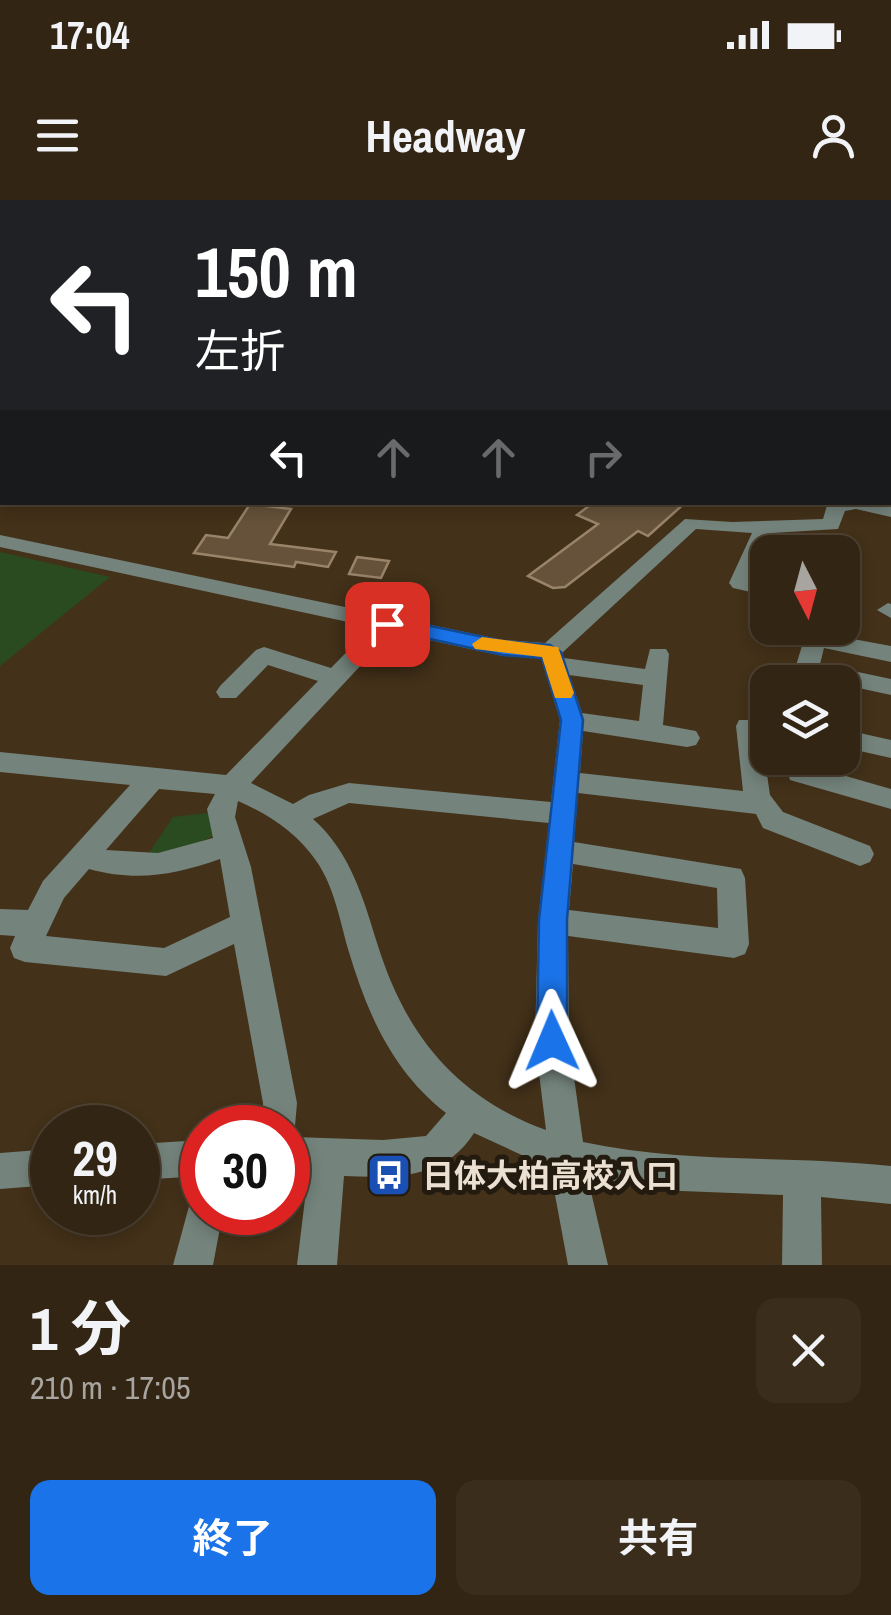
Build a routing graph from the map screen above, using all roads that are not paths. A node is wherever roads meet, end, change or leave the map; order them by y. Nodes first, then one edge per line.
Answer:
1 (837, 505) edge
2 (866, 505) edge
3 (891, 510) edge
4 (764, 528) junction
5 (761, 535) edge
6 (0, 542) edge
7 (750, 561) edge
8 (750, 586) edge
9 (387, 624) junction
10 (658, 654) dead end
11 (891, 654) edge
12 (552, 658) junction
13 (809, 665) edge
14 (335, 678) junction
15 (655, 679) junction
16 (860, 683) edge
17 (891, 687) edge
18 (228, 692) dead end
19 (572, 720) junction
20 (748, 726) dead end
21 (650, 732) junction
22 (687, 738) dead end
23 (860, 742) edge
24 (891, 749) edge
25 (0, 762) edge
26 (806, 775) edge
27 (154, 777) junction
28 (232, 786) junction
29 (567, 798) junction
30 (891, 799) edge
31 (758, 804) junction
32 (295, 816) junction
33 (230, 844) junction
34 (561, 850) junction
35 (860, 854) dead end
36 (82, 856) junction
37 (553, 920) junction
38 (0, 922) edge
39 (37, 923) junction
40 (244, 925) junction
41 (280, 1105) edge
42 (469, 1110) junction
43 (310, 1156) edge
44 (328, 1156) junction
45 (566, 1158) junction
46 (3, 1167) edge
47 (30, 1167) edge
48 (802, 1176) junction
49 (891, 1185) edge
50 (199, 1235) edge
51 (193, 1265) edge
52 (317, 1265) edge
53 (588, 1265) edge
54 (802, 1265) edge

1 - 4 street
2 - 3 street
4 - 5 street
4 - 12 street
6 - 9 street
7 - 8 street
9 - 12 street
9 - 14 street
10 - 15 street
11 - 13 street
12 - 15 street
12 - 19 street
14 - 18 street
14 - 28 street
15 - 21 street
16 - 17 street
19 - 21 street
19 - 29 street
20 - 31 street
21 - 22 street
23 - 24 street
25 - 27 street
26 - 30 street
27 - 28 street
27 - 36 street
28 - 32 street
28 - 33 street
29 - 31 street
29 - 32 street
29 - 34 street
31 - 35 street
32 - 42 street
33 - 36 street
33 - 40 street
34 - 37 street
34 - 37 street
36 - 39 street
37 - 45 street
38 - 39 street
39 - 40 street
40 - 41 street
42 - 44 street
42 - 45 street
43 - 44 street
44 - 52 street
45 - 48 street
45 - 53 street
46 - 47 street
48 - 49 street
48 - 54 street
50 - 51 street

